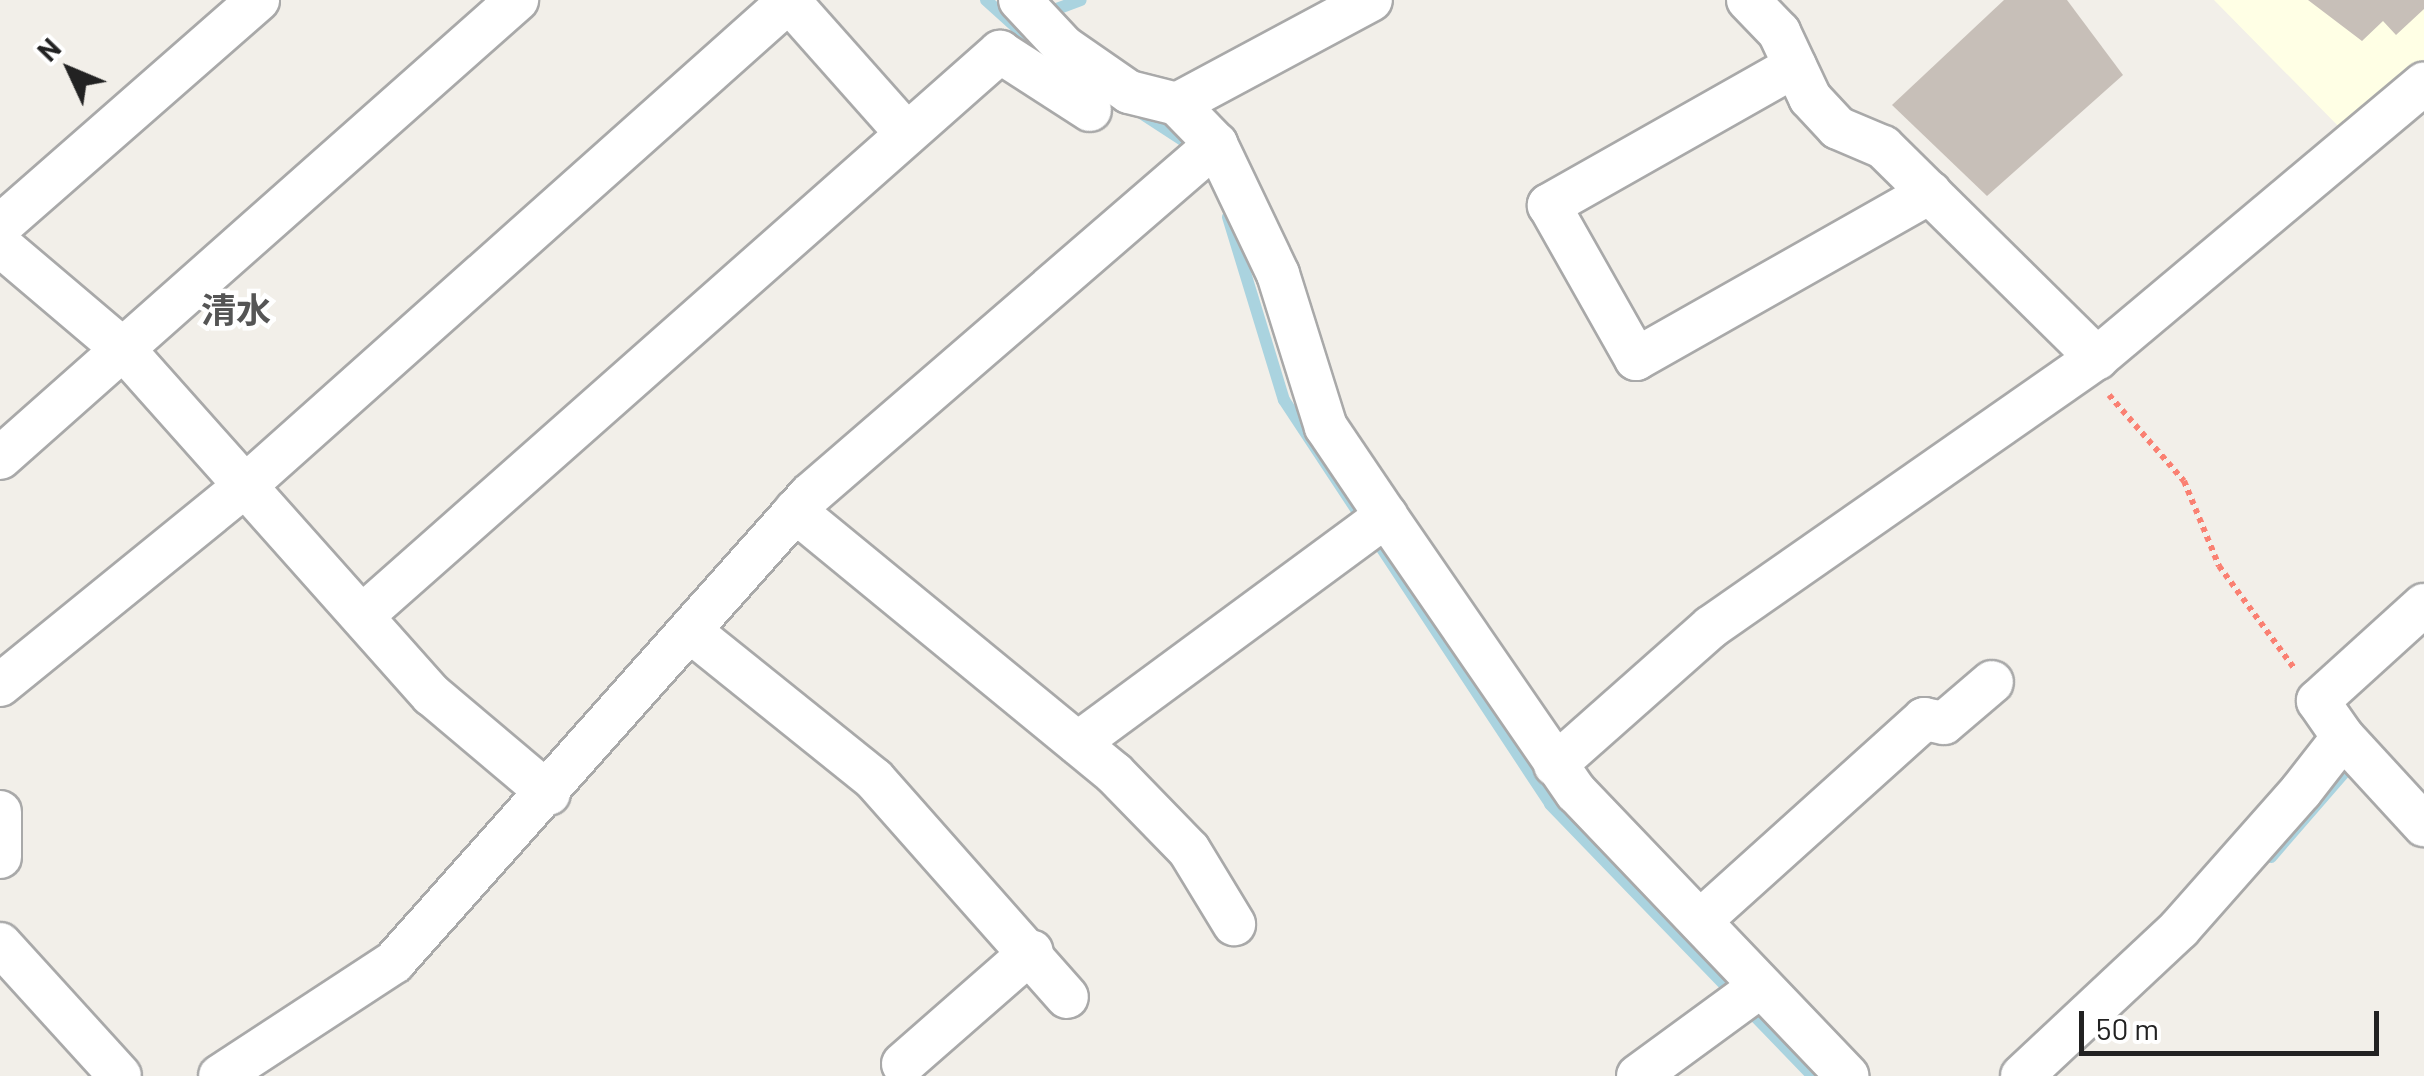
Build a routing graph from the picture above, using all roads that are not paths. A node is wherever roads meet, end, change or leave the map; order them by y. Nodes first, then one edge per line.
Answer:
1 (258, 0) edge
2 (517, 0) edge
3 (1370, 0) edge
4 (1748, 0) edge
5 (789, 1) edge
6 (1030, 11) edge
7 (1795, 66) junction
8 (2423, 88) edge
9 (1177, 104) junction
10 (1090, 110) dead end
11 (906, 133) junction
12 (1205, 154) junction
13 (1930, 193) junction
14 (0, 226) edge
15 (0, 245) edge
16 (126, 352) junction
17 (2090, 362) junction
18 (0, 458) edge
19 (245, 486) junction
20 (795, 511) junction
21 (1373, 527) junction
22 (2424, 605) edge
23 (362, 616) junction
24 (690, 631) junction
25 (1992, 682) dead end
26 (0, 685) edge
27 (1078, 743) junction
28 (2353, 749) junction
29 (1555, 765) junction
30 (549, 794) junction
31 (0, 812) edge
32 (2424, 826) edge
33 (0, 857) edge
34 (1700, 922) junction
35 (1234, 924) dead end
36 (0, 944) edge
37 (1032, 951) junction
38 (1748, 995) junction
39 (1068, 997) dead end
40 (903, 1064) dead end
41 (120, 1076) edge
42 (220, 1076) edge
43 (1638, 1076) edge
44 (1847, 1076) edge
45 (2022, 1076) edge

1 - 14 street
2 - 16 street
3 - 9 street
4 - 7 street
5 - 11 street
5 - 19 street
6 - 9 street
7 - 13 street
7 - 13 street
8 - 17 street
9 - 12 street
10 - 11 street
11 - 23 street
12 - 20 street
12 - 21 street
13 - 17 street
15 - 16 street
16 - 18 street
16 - 19 street
17 - 29 street
19 - 23 street
19 - 26 street
20 - 24 street
20 - 27 street
21 - 27 street
21 - 29 street
22 - 28 street
23 - 30 street
24 - 30 street
24 - 37 street
25 - 34 street
27 - 35 street
28 - 32 street
28 - 45 street
29 - 34 street
30 - 42 street
31 - 33 street
34 - 38 street
36 - 41 street
37 - 39 street
37 - 40 street
38 - 43 street
38 - 44 street

